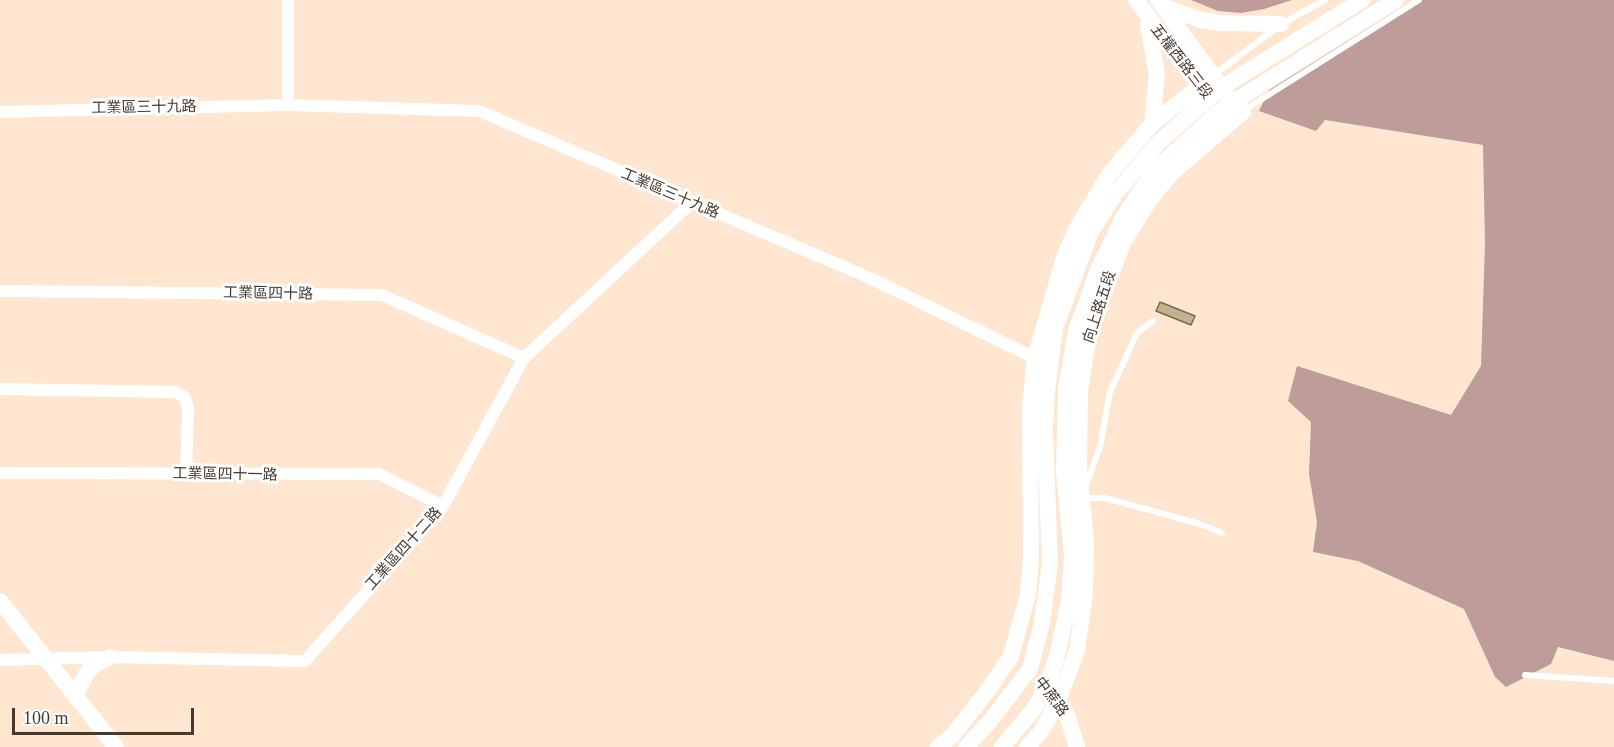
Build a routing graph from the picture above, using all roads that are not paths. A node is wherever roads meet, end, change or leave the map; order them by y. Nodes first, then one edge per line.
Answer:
1 (288, 0) edge
2 (1136, 0) edge
3 (1325, 0) edge
4 (1362, 0) edge
5 (1396, 0) edge
6 (1419, 0) edge
7 (1159, 2) edge
8 (1147, 18) junction
9 (1281, 24) junction
10 (1198, 85) junction
11 (1224, 101) junction
12 (288, 105) junction
13 (0, 112) edge
14 (1152, 124) junction
15 (691, 203) junction
16 (0, 291) edge
17 (1153, 321) dead end
18 (524, 358) junction
19 (1035, 358) junction
20 (0, 389) edge
21 (0, 473) edge
22 (186, 474) junction
23 (1082, 498) junction
24 (443, 506) junction
25 (1222, 533) dead end
26 (3, 611) edge
27 (1011, 656) junction
28 (110, 657) junction
29 (46, 658) junction
30 (0, 660) edge
31 (1030, 669) junction
32 (1525, 675) dead end
33 (1614, 681) edge
34 (1046, 687) junction
35 (76, 694) junction
36 (1058, 701) junction
37 (1041, 732) junction
38 (1076, 742) edge
39 (116, 747) edge
40 (938, 747) edge
41 (966, 747) edge
42 (1002, 747) edge
43 (1027, 747) edge

1 - 12 street
2 - 8 main road, 五權西路三段
3 - 9 lane, 向上路五段
4 - 11 main road, 向上路五段
5 - 11 main road, 向上路五段
6 - 11 lane, 向上路五段
7 - 9 main road
7 - 11 main road, 五權西路三段
8 - 10 main road, 五權西路三段
8 - 14 main road
9 - 11 lane, 向上路五段
10 - 11 main road, 五權西路三段
10 - 14 main road
11 - 23 main road, 向上路五段
11 - 31 main road, 向上路五段
11 - 34 main road, 向上路五段
12 - 13 street, 工業區三十九路
12 - 15 street, 工業區三十九路
14 - 19 main road
15 - 18 street, 工業區四十二路
15 - 19 street, 工業區三十九路
16 - 18 street, 工業區四十路
17 - 23 lane
18 - 24 street, 工業區四十二路
19 - 27 main road
20 - 22 street
21 - 22 street, 工業區四十一路
22 - 24 street, 工業區四十一路
23 - 25 lane
23 - 36 main road, 向上路五段
24 - 28 street, 工業區四十二路
26 - 29 main road
27 - 31 main road, 中蔗路
27 - 40 main road
28 - 29 street, 工業區四十二路
28 - 35 main road
29 - 30 street, 工業區四十二路
29 - 35 main road
31 - 34 main road, 中蔗路
31 - 41 main road, 向上路五段
32 - 33 lane
34 - 36 main road, 中蔗路
34 - 42 main road, 向上路五段
35 - 39 main road
36 - 37 main road, 向上路五段
36 - 38 main road, 中蔗路
37 - 38 main road
37 - 43 main road, 向上路五段

